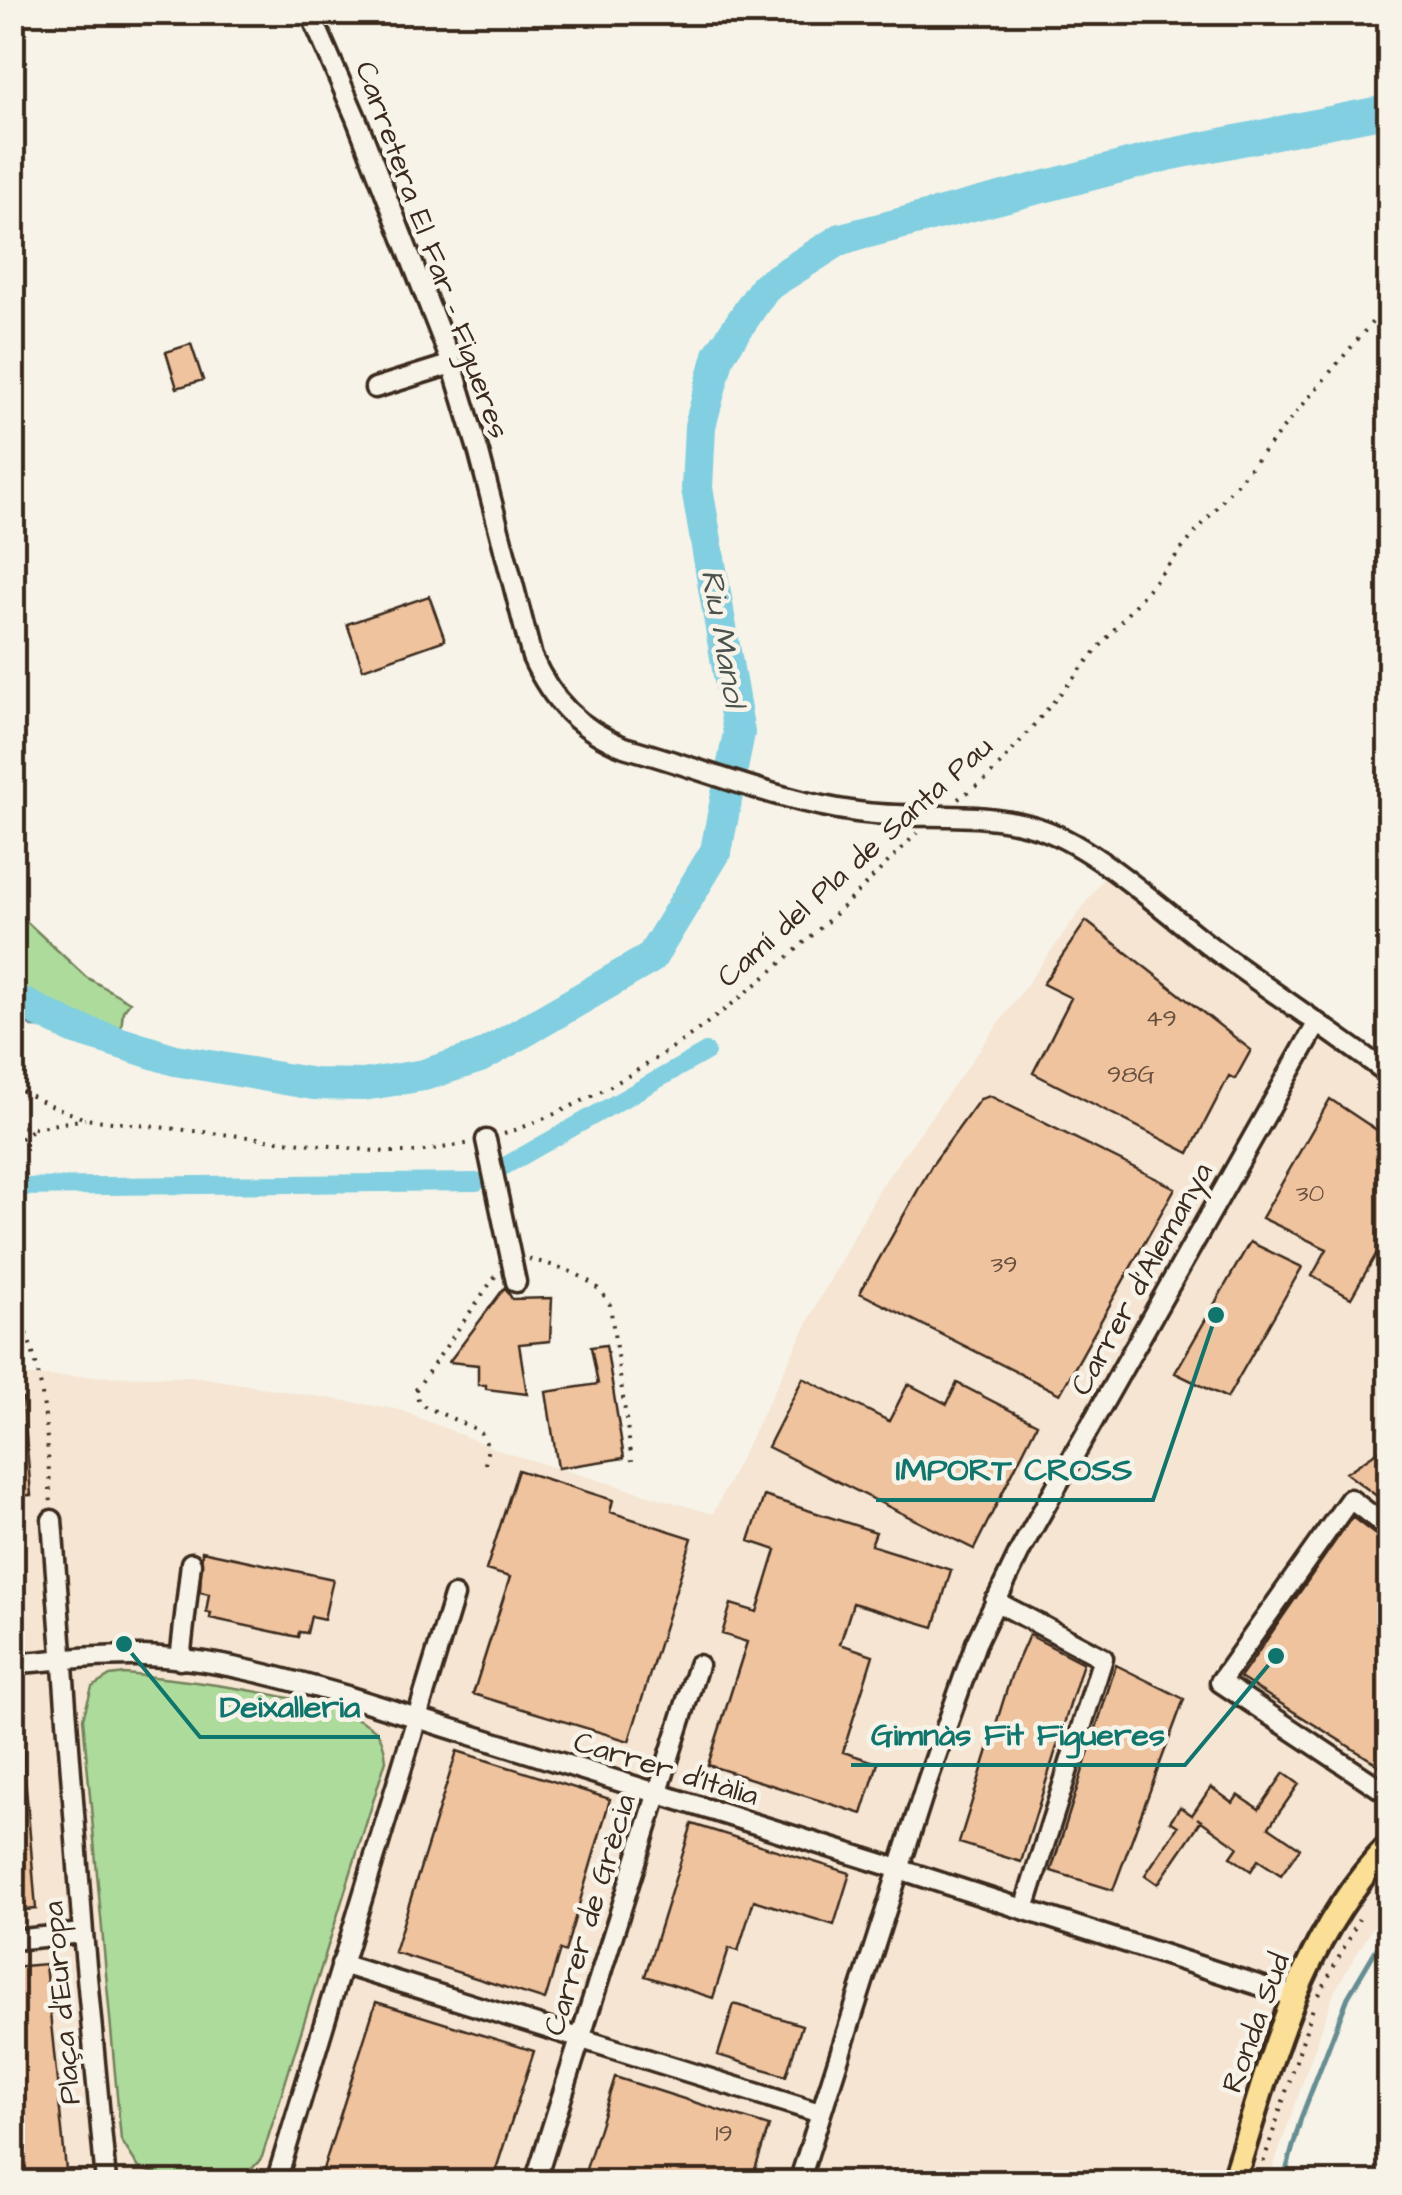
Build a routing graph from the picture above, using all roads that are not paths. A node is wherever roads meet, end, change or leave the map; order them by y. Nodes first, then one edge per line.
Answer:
1 (310, 12) edge
2 (452, 364) junction
3 (375, 388) dead end
4 (1317, 1024) junction
5 (1390, 1075) edge
6 (486, 1140) road end
7 (516, 1282) dead end
8 (52, 1520) road end
9 (1390, 1529) edge
10 (191, 1563) dead end
11 (454, 1596) dead end
12 (996, 1601) junction
13 (62, 1659) junction
14 (180, 1660) junction
15 (12, 1664) edge
16 (698, 1665) dead end
17 (417, 1720) junction
18 (1390, 1795) edge
19 (656, 1796) junction
20 (1390, 1845) edge
21 (899, 1869) junction
22 (1024, 1909) junction
23 (83, 1933) junction
24 (12, 1940) edge
25 (341, 1964) junction
26 (1292, 1996) junction
27 (580, 2039) junction
28 (820, 2114) junction
29 (106, 2182) edge
30 (276, 2182) edge
31 (536, 2182) edge
32 (799, 2182) edge
33 (1233, 2182) edge

1 - 2 street, Carretera El Far - Figueres
2 - 3 street
2 - 4 street, Carretera El Far - Figueres
4 - 5 street, Carretera El Far - Figueres
4 - 12 street, Carrer d'Alemanya
6 - 7 street
8 - 13 street, Plaça d'Europa
9 - 18 street
10 - 14 street
11 - 17 street
12 - 21 street, Carrer d'Alemanya
12 - 22 street
13 - 14 street, Carrer d'Itàlia
13 - 15 street, Carrer d'Itàlia
13 - 23 street, Plaça d'Europa
14 - 17 street, Carrer d'Itàlia
16 - 19 street, Carrer de Grècia
17 - 19 street, Carrer d'Itàlia
17 - 25 street
19 - 21 street, Carrer d'Itàlia
19 - 27 street, Carrer de Grècia
20 - 26 main road, Ronda Sud
21 - 22 street, Carrer d'Itàlia
21 - 28 street, Carrer d'Alemanya
22 - 26 street, Carrer d'Itàlia
23 - 24 street
23 - 29 street, Plaça d'Europa
25 - 27 street
25 - 30 street
26 - 33 main road, Ronda Sud
27 - 28 street
27 - 31 street, Carrer de Grècia
28 - 32 street, Carrer d'Alemanya

